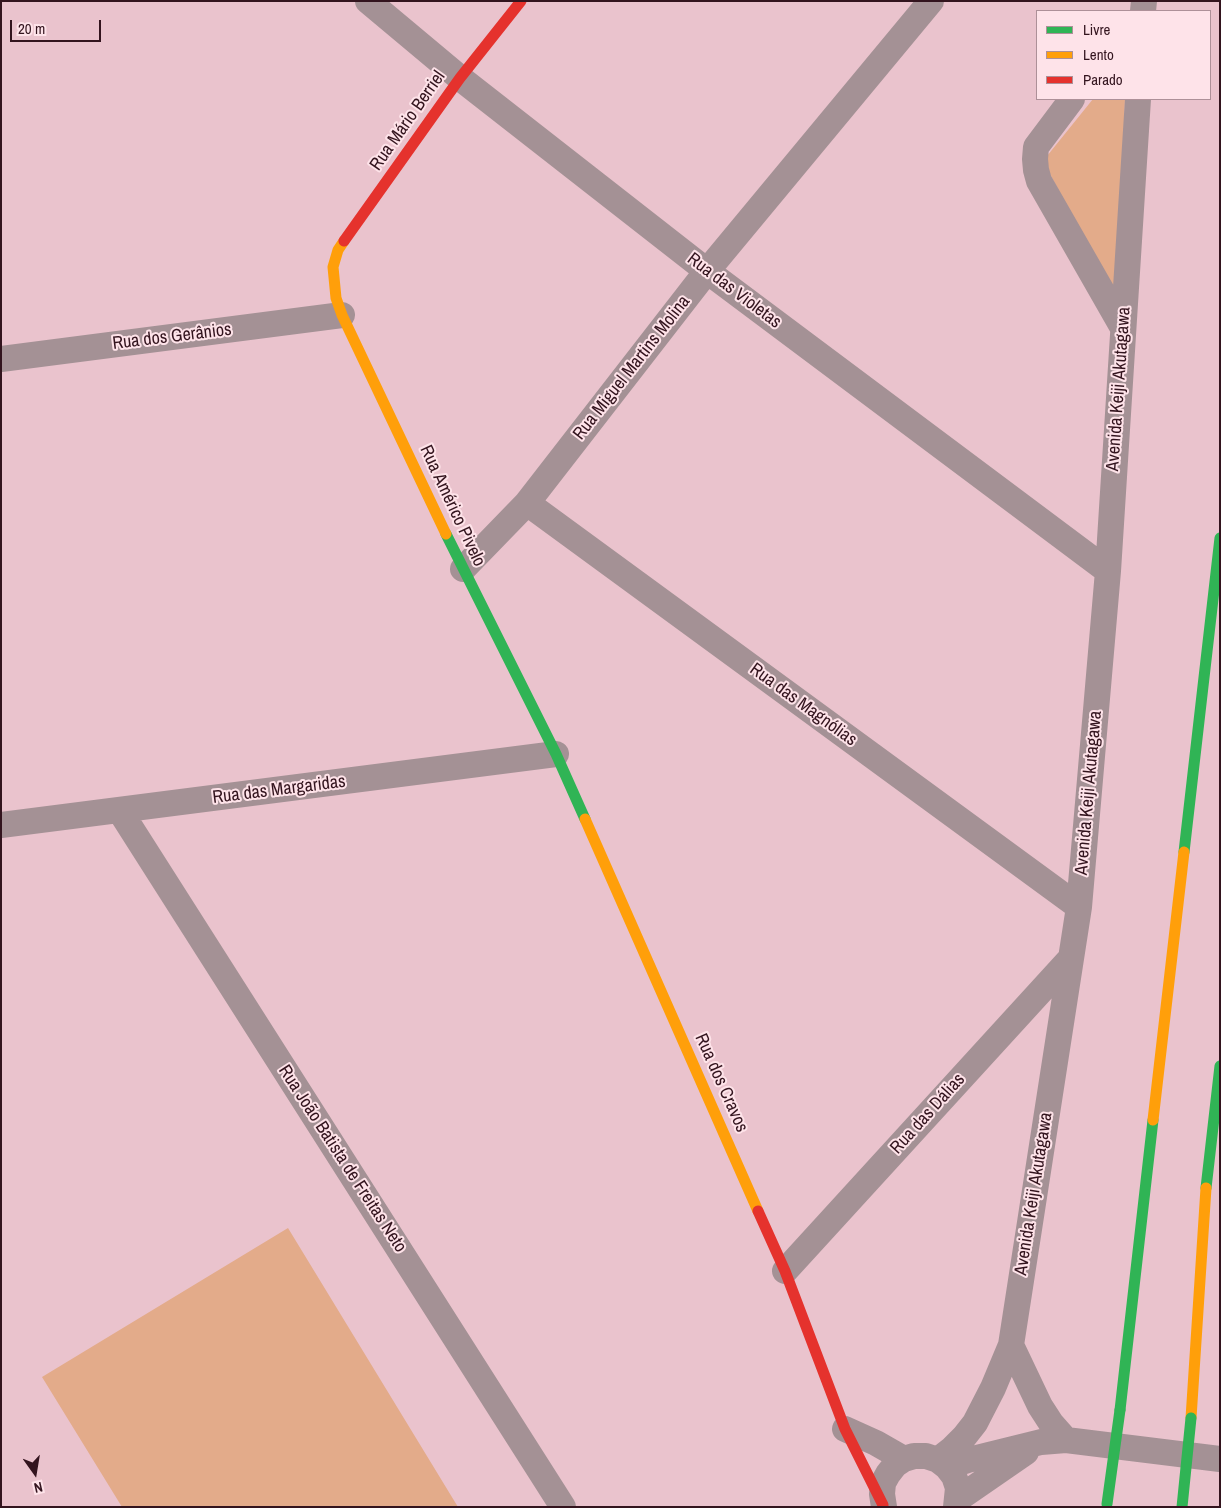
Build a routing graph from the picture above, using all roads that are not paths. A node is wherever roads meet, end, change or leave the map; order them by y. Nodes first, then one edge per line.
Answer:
1 (368, 1) edge
2 (522, 1) edge
3 (931, 1) edge
4 (460, 78) junction
5 (1071, 100) edge
6 (1138, 100) edge
7 (332, 267) joint
8 (707, 271) junction
9 (342, 314) junction
10 (1124, 328) junction
11 (1, 359) edge
12 (527, 503) junction
13 (1220, 538) edge
14 (462, 569) junction
15 (1108, 571) junction
16 (556, 754) junction
17 (120, 811) junction
18 (1, 825) edge
19 (1079, 907) junction
20 (1071, 958) junction
21 (1220, 1066) edge
22 (1220, 1168) edge
23 (1206, 1188) junction
24 (785, 1270) junction
25 (1011, 1345) junction
26 (845, 1429) junction
27 (1053, 1441) junction
28 (904, 1459) junction
29 (1220, 1459) edge
30 (942, 1463) junction
31 (957, 1503) edge
32 (884, 1506) edge
33 (1107, 1506) edge
34 (564, 1507) edge
35 (1182, 1507) edge

1 - 4 street, Rua das Violetas
2 - 4 main road, Rua Mário Berriel
3 - 8 street, Rua Miguel Martins Molina
4 - 7 main road, Rua Mário Berriel
4 - 8 street, Rua das Violetas
5 - 10 street
6 - 10 street, Avenida Keiji Akutagawa
7 - 9 main road, Rua Américo Pivelo
8 - 12 street, Rua Miguel Martins Molina
8 - 15 street, Rua das Violetas
9 - 11 street, Rua dos Gerânios
9 - 14 main road, Rua Américo Pivelo
10 - 15 street, Avenida Keiji Akutagawa
12 - 14 street, Rua Miguel Martins Molina
12 - 19 street, Rua das Magnólias
13 - 33 main road, bridge
14 - 16 main road, Rua Américo Pivelo
15 - 19 street, Avenida Keiji Akutagawa
16 - 17 street, Rua das Margaridas
16 - 24 main road, Rua dos Cravos
17 - 18 street, Rua das Margaridas
17 - 34 street, Rua João Batista de Freitas Neto
19 - 20 street, Avenida Keiji Akutagawa
20 - 24 street, Rua das Dálias
20 - 25 street, Avenida Keiji Akutagawa
21 - 23 main road
22 - 23 main road
23 - 35 main road, bridge
24 - 26 main road, Rua dos Cravos
25 - 27 street
25 - 30 street, Avenida Keiji Akutagawa
26 - 28 street
26 - 32 main road, Rua dos Cravos
27 - 29 street
27 - 30 street
27 - 31 street
28 - 30 street
28 - 32 street
30 - 31 street

